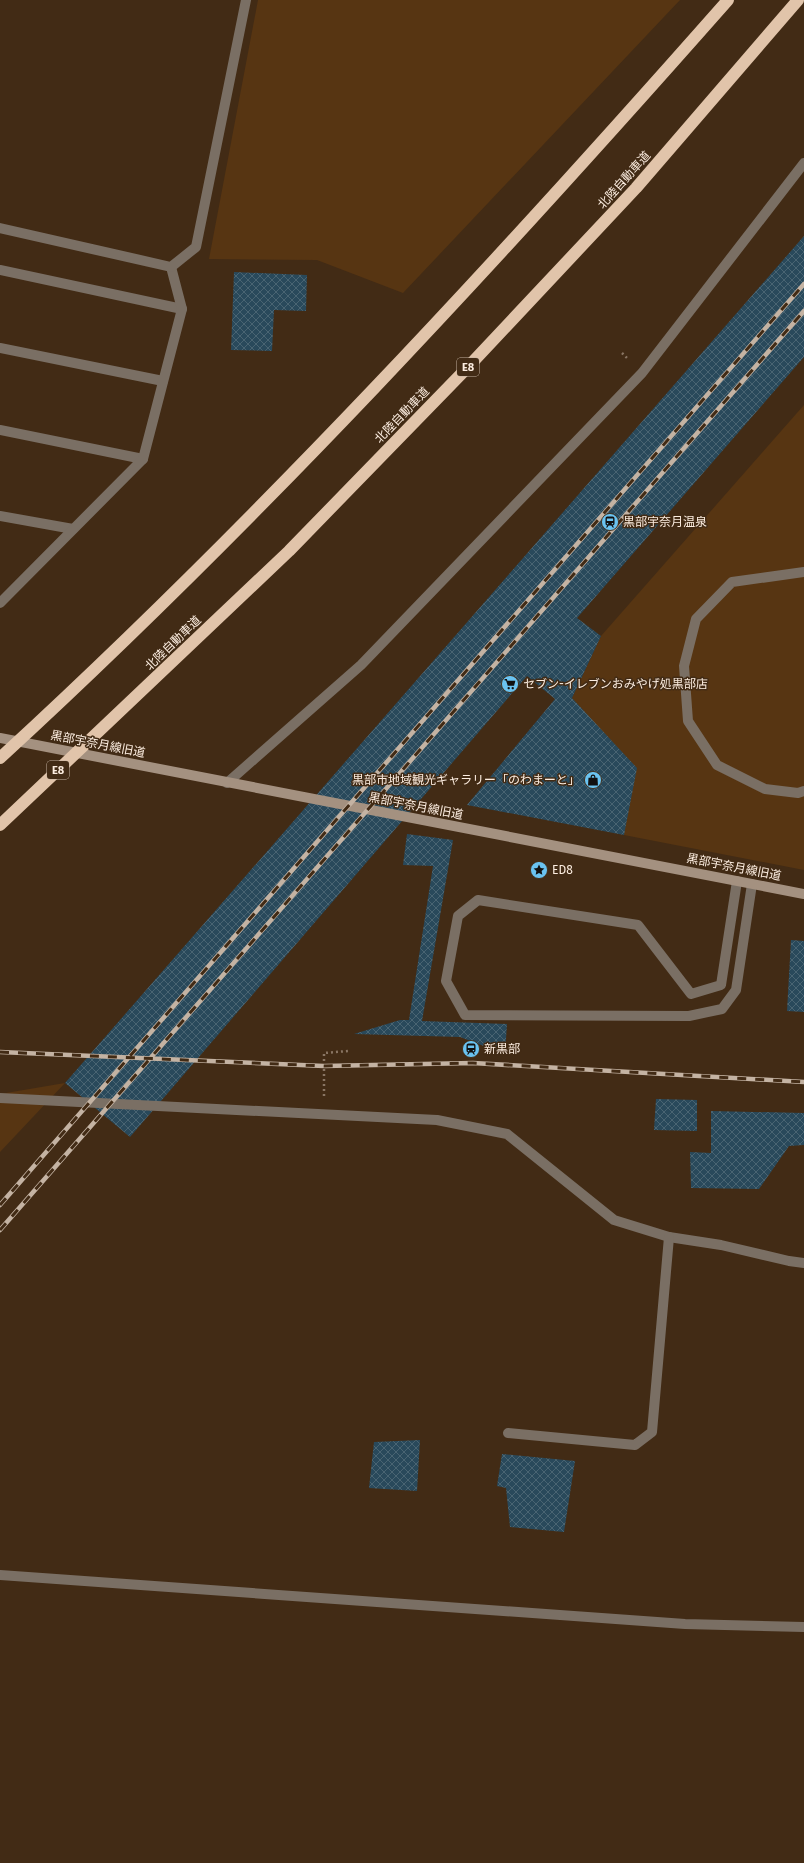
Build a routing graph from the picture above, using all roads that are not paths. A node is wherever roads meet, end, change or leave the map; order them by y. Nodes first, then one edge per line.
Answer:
1 (246, 0) edge
2 (728, 0) edge
3 (798, 0) edge
4 (804, 163) edge
5 (0, 228) edge
6 (170, 267) junction
7 (0, 270) edge
8 (182, 309) junction
9 (0, 348) edge
10 (163, 381) junction
11 (0, 430) edge
12 (143, 459) junction
13 (0, 516) edge
14 (73, 529) junction
15 (804, 572) edge
16 (0, 603) edge
17 (0, 738) edge
18 (0, 758) edge
19 (227, 783) junction
20 (804, 791) edge
21 (0, 826) edge
22 (737, 881) junction
23 (752, 884) junction
24 (804, 894) edge
25 (0, 1098) edge
26 (669, 1237) junction
27 (804, 1263) edge
28 (508, 1433) dead end
29 (0, 1575) edge
30 (804, 1627) edge

1 - 6 street
2 - 18 highway
3 - 21 highway, 北陸自動車道 / E8
4 - 19 street
5 - 6 street
6 - 8 street
7 - 8 street
8 - 10 street
9 - 10 street
10 - 12 street
11 - 12 street
12 - 14 street
13 - 14 street
14 - 16 street
15 - 20 street
17 - 19 street, 黒部宇奈月線旧道
19 - 22 street, 黒部宇奈月線旧道
22 - 23 street, 黒部宇奈月線旧道
22 - 23 street
23 - 24 street, 黒部宇奈月線旧道
25 - 26 street
26 - 27 street
26 - 28 street
29 - 30 street

